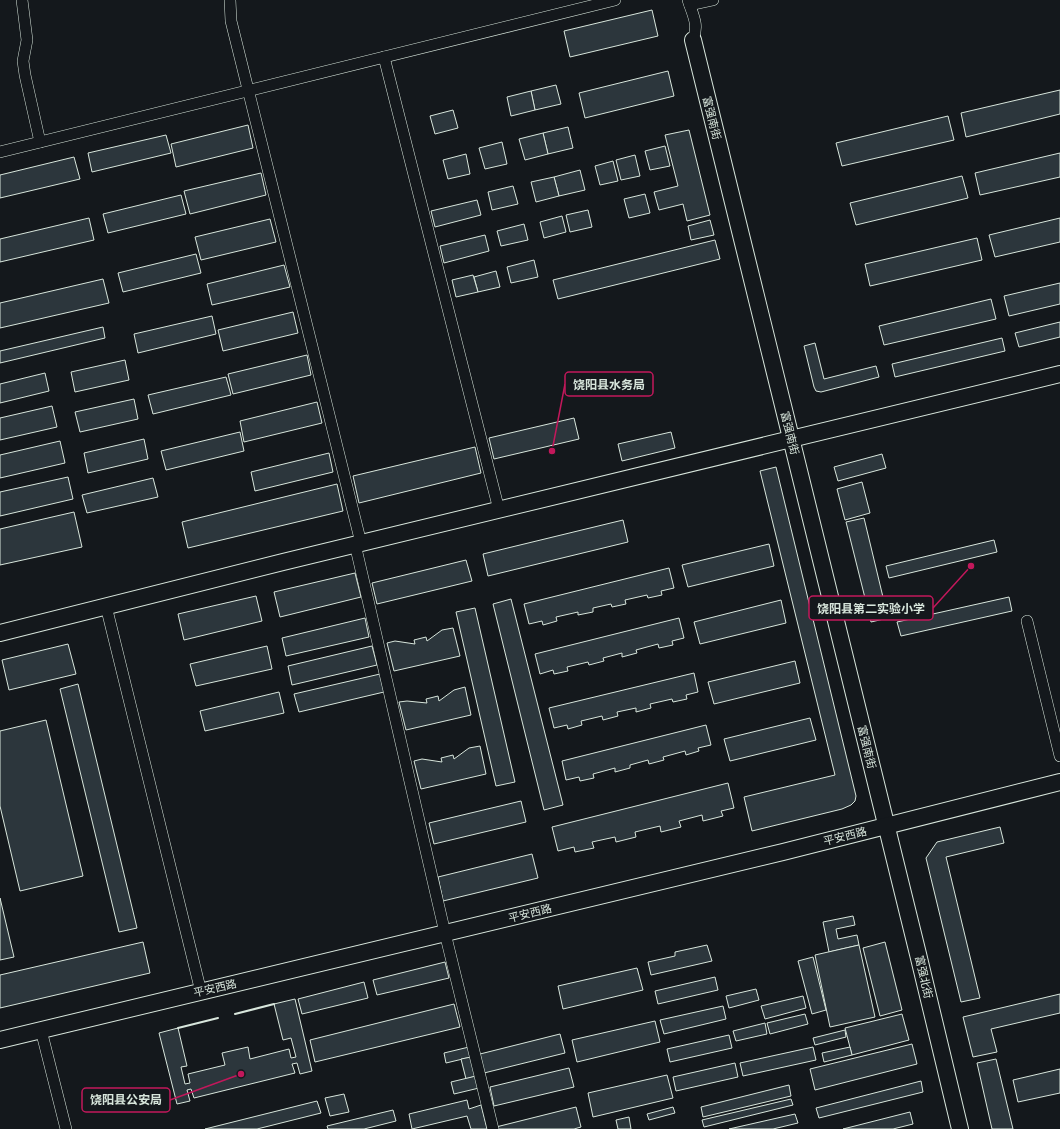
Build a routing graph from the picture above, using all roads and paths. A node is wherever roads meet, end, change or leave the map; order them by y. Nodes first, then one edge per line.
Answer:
1 (22, 0) edge
2 (230, 0) edge
3 (615, 0) edge
4 (713, 0) edge
5 (689, 3) edge
6 (693, 40) joint
7 (384, 57) junction
8 (248, 90) junction
9 (40, 142) junction
10 (0, 152) edge
11 (1060, 374) edge
12 (791, 439) junction
13 (499, 510) junction
14 (358, 544) junction
15 (106, 606) junction
16 (1027, 621) dead end
17 (0, 633) edge
18 (1060, 756) edge
19 (1060, 782) edge
20 (886, 825) junction
21 (445, 933) junction
22 (201, 992) junction
23 (41, 1030) junction
24 (0, 1040) edge
25 (66, 1129) edge
26 (493, 1129) edge
27 (960, 1129) edge

1 - 9 street
2 - 8 street
3 - 7 street
4 - 5 street
5 - 6 street
6 - 12 street, 富强南街
7 - 8 street
7 - 13 street
8 - 9 street
8 - 14 street
9 - 10 street
11 - 12 street
12 - 13 street
12 - 20 street, 富强南街
13 - 14 street
14 - 15 street
14 - 21 street
15 - 17 street
15 - 22 street
16 - 18 street
19 - 20 street, 平安西路
20 - 21 street, 平安西路
20 - 27 street, 富强北街
21 - 22 street, 平安西路
21 - 26 street
22 - 23 street, 平安西路
23 - 24 street, 平安西路
23 - 25 street

